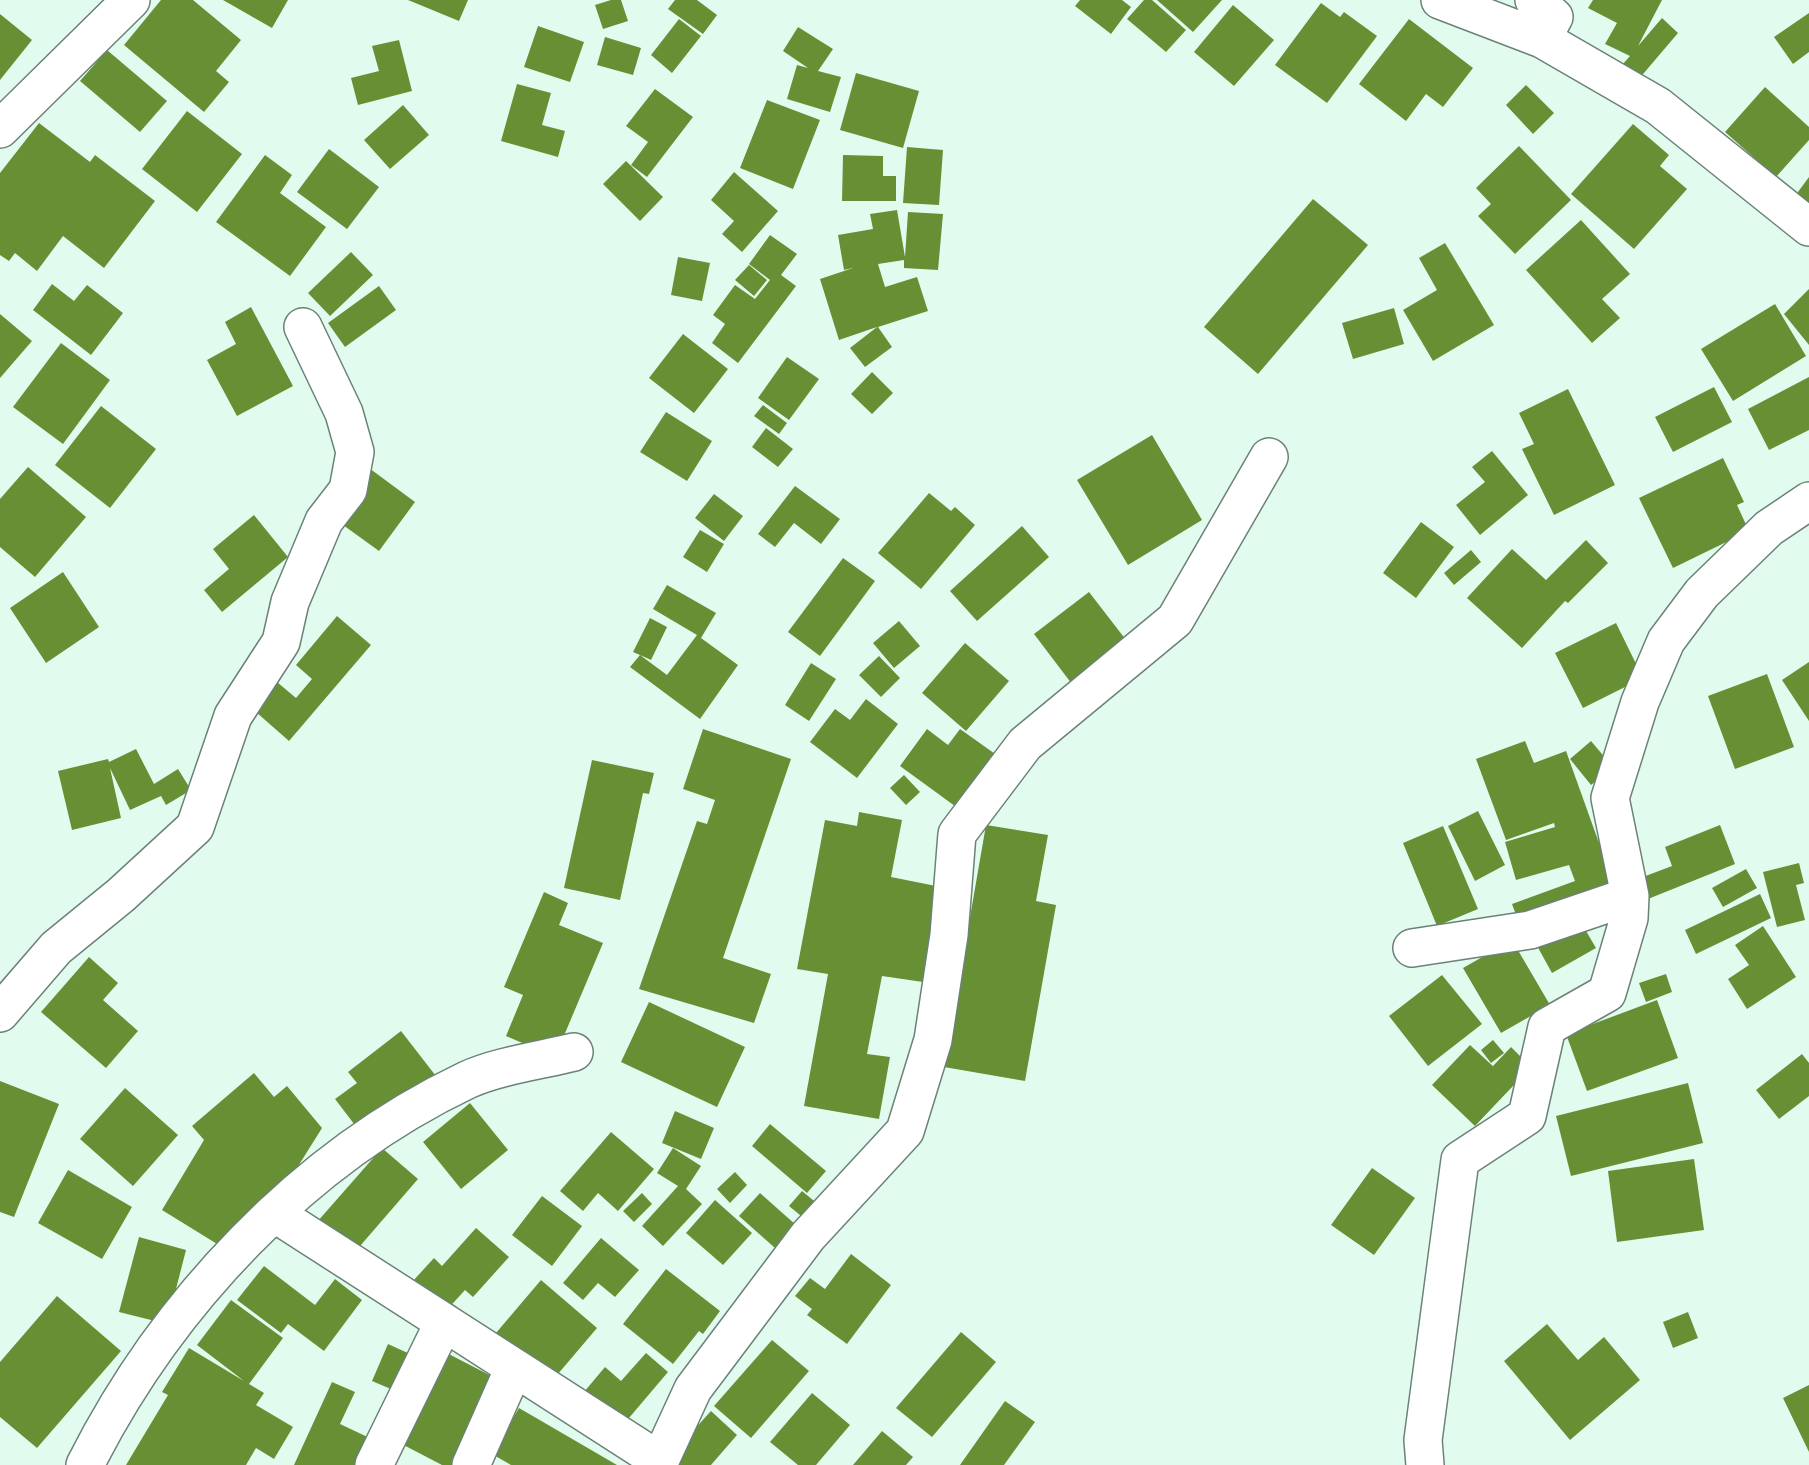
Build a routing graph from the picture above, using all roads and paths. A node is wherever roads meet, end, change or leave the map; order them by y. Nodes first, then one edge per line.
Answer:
1 (131, 0) edge
2 (1440, 0) edge
3 (1534, 0) edge
4 (1542, 39) junction
5 (0, 129) edge
6 (1809, 227) edge
7 (303, 327) dead end
8 (1269, 457) dead end
9 (1809, 502) edge
10 (1630, 896) junction
11 (1412, 948) dead end
12 (0, 1013) edge
13 (575, 1052) dead end
14 (274, 1213) junction
15 (444, 1322) junction
16 (514, 1368) junction
17 (659, 1463) edge
18 (85, 1465) edge
19 (374, 1465) edge
20 (471, 1465) edge
21 (1425, 1465) edge

1 - 5 street
2 - 4 street
3 - 4 street
4 - 6 street
7 - 12 street
8 - 17 street
9 - 10 street
10 - 11 street
10 - 21 street
13 - 14 street
14 - 15 street
14 - 18 street
15 - 16 street
15 - 19 street
16 - 17 street
16 - 20 street

